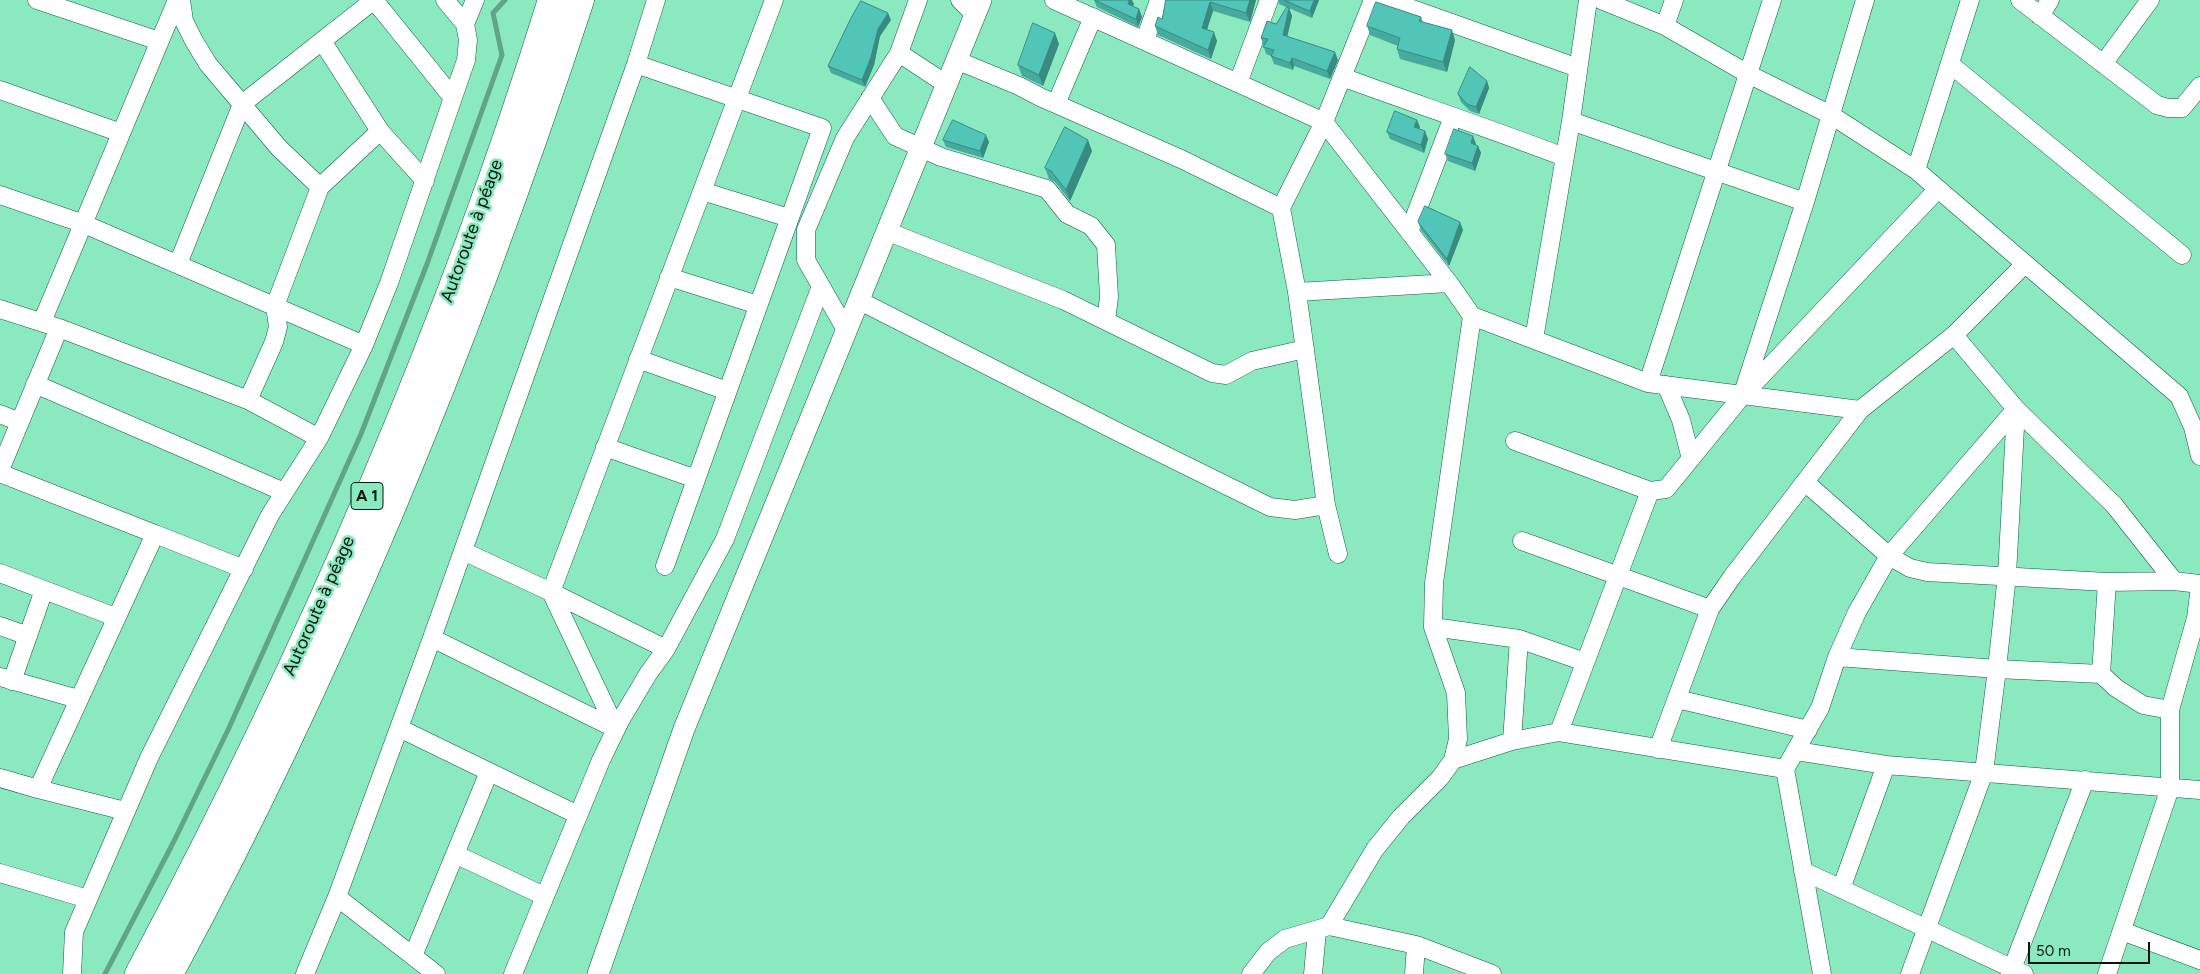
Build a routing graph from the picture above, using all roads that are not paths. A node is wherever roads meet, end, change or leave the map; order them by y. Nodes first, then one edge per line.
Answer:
1 (37, 0) edge
2 (177, 0) edge
3 (181, 0) edge
4 (374, 0) edge
5 (446, 0) edge
6 (474, 0) edge
7 (552, 0) edge
8 (580, 0) edge
9 (656, 0) edge
10 (774, 0) edge
11 (918, 0) edge
12 (960, 0) edge
13 (1054, 0) edge
14 (1160, 0) edge
15 (1269, 0) edge
16 (1373, 0) edge
17 (1388, 0) edge
18 (1588, 0) edge
19 (1601, 0) edge
20 (1674, 0) edge
21 (1772, 0) edge
22 (1865, 0) edge
23 (1970, 0) edge
24 (2020, 0) edge
25 (2050, 0) edge
26 (2150, 0) edge
27 (978, 8) edge
28 (1088, 10) edge
29 (2040, 16) junction
30 (465, 24) junction
31 (1666, 26) junction
32 (1145, 40) junction
33 (158, 41) junction
34 (322, 41) junction
35 (899, 53) junction
36 (956, 60) junction
37 (636, 64) junction
38 (1950, 64) junction
39 (2103, 64) junction
40 (1578, 68) junction
41 (1748, 74) junction
42 (1342, 78) junction
43 (1238, 83) junction
44 (946, 84) junction
45 (2200, 86) edge
46 (0, 90) edge
47 (453, 98) junction
48 (870, 98) junction
49 (737, 99) junction
50 (242, 104) junction
51 (1056, 104) junction
52 (1831, 115) junction
53 (1453, 117) junction
54 (1570, 121) junction
55 (1324, 122) junction
56 (380, 130) junction
57 (121, 133) junction
58 (920, 147) junction
59 (1564, 157) junction
60 (1916, 170) junction
61 (1717, 171) junction
62 (425, 181) junction
63 (320, 187) junction
64 (1938, 189) junction
65 (702, 191) junction
66 (0, 195) edge
67 (1805, 202) junction
68 (1281, 208) junction
69 (789, 218) junction
70 (84, 224) junction
71 (886, 231) junction
72 (1409, 232) junction
73 (2182, 255) dead end
74 (178, 264) junction
75 (2025, 264) junction
76 (669, 277) junction
77 (1450, 283) junction
78 (821, 286) junction
79 (1297, 292) junction
80 (858, 300) junction
81 (758, 305) junction
82 (275, 306) junction
83 (0, 309) edge
84 (1472, 316) junction
85 (1106, 321) junction
86 (42, 322) junction
87 (59, 328) junction
88 (846, 330) junction
89 (1954, 335) junction
90 (1534, 339) junction
91 (364, 345) junction
92 (1305, 349) junction
93 (638, 359) junction
94 (35, 384) junction
95 (1657, 384) junction
96 (727, 391) junction
97 (1742, 396) junction
98 (248, 400) junction
99 (2016, 409) junction
100 (1860, 410) junction
101 (0, 414) edge
102 (20, 422) junction
103 (320, 438) junction
104 (1515, 441) dead end
105 (605, 447) junction
106 (2200, 451) edge
107 (1691, 459) junction
108 (0, 471) edge
109 (696, 479) junction
110 (1805, 482) junction
111 (1650, 491) junction
112 (284, 492) junction
113 (1326, 505) junction
114 (155, 534) junction
115 (1522, 541) dead end
116 (463, 551) junction
117 (1338, 554) dead end
118 (1890, 556) junction
119 (664, 566) dead end
120 (244, 569) junction
121 (0, 573) edge
122 (2007, 575) junction
123 (1618, 576) junction
124 (2174, 581) junction
125 (2107, 582) junction
126 (2200, 586) edge
127 (44, 590) junction
128 (551, 592) junction
129 (1710, 609) junction
130 (115, 617) junction
131 (0, 626) edge
132 (1433, 627) junction
133 (28, 636) junction
134 (432, 638) junction
135 (1519, 639) junction
136 (666, 649) junction
137 (1837, 657) junction
138 (1585, 662) junction
139 (1997, 669) junction
140 (2101, 674) junction
141 (6, 679) edge
142 (78, 699) junction
143 (1677, 699) junction
144 (2170, 710) junction
145 (399, 728) junction
146 (616, 729) junction
147 (1808, 730) junction
148 (1559, 732) junction
149 (1512, 741) junction
150 (1658, 749) junction
151 (1796, 751) junction
152 (1453, 760) junction
153 (1886, 765) junction
154 (1785, 769) junction
155 (489, 772) junction
156 (1984, 772) junction
157 (0, 778) edge
158 (2085, 780) junction
159 (2170, 788) junction
160 (38, 789) junction
161 (2200, 790) edge
162 (124, 811) junction
163 (578, 815) junction
164 (454, 854) junction
165 (1803, 871) junction
166 (0, 873) edge
167 (1842, 889) junction
168 (544, 896) junction
169 (337, 897) junction
170 (88, 899) junction
171 (1926, 928) junction
172 (1323, 929) junction
173 (2122, 931) junction
174 (1416, 945) junction
175 (413, 956) junction
176 (2200, 960) edge
177 (2016, 972) edge
178 (72, 974) edge
179 (139, 974) edge
180 (169, 974) edge
181 (305, 974) edge
182 (436, 974) edge
183 (512, 974) edge
184 (598, 974) edge
185 (1252, 974) edge
186 (1314, 974) edge
187 (1414, 974) edge
188 (1492, 974) edge
189 (1822, 974) edge
190 (1910, 974) edge
191 (2108, 974) edge

1 - 33 street
2 - 33 street
3 - 50 street
4 - 34 street
4 - 47 street
5 - 30 street
6 - 30 street
7 - 179 highway, Autoroute à péage / A 1
8 - 180 highway, A 1
9 - 37 street
10 - 49 street
11 - 35 street
12 - 27 street
13 - 28 street
14 - 32 street
15 - 43 street
16 - 42 street
17 - 40 street
18 - 40 street
19 - 31 street
20 - 31 street
21 - 41 street
22 - 52 street
23 - 38 street
24 - 29 street
25 - 29 street
26 - 39 street
27 - 36 street
28 - 32 street
28 - 51 street
29 - 39 street
30 - 47 street
31 - 41 street
32 - 43 street
33 - 57 street
34 - 50 street
34 - 56 street
35 - 44 street
35 - 48 street
36 - 44 street
36 - 51 street
37 - 49 street
37 - 116 street
38 - 60 street
38 - 73 street
39 - 45 street
40 - 54 street
41 - 52 street
41 - 61 street
42 - 53 street
42 - 55 street
43 - 55 street
44 - 58 street
46 - 57 street
47 - 62 street
48 - 58 street
48 - 78 street
49 - 65 street
49 - 69 street
50 - 63 street
50 - 74 street
51 - 68 street
52 - 60 street
52 - 67 street
53 - 59 street
53 - 72 street
54 - 59 street
54 - 61 street
55 - 68 street
55 - 72 street
56 - 62 street
56 - 63 street
57 - 70 street
58 - 71 street
58 - 85 street
59 - 90 street
60 - 64 street
61 - 67 street
61 - 95 street
62 - 91 street
63 - 82 street
64 - 75 street
64 - 97 street
65 - 69 street
65 - 76 street
66 - 70 street
67 - 97 street
68 - 79 street
69 - 81 street
70 - 74 street
70 - 86 street
71 - 80 street
71 - 85 street
72 - 77 street
74 - 82 street
75 - 89 street
75 - 106 street
76 - 81 street
76 - 93 street
77 - 79 street
77 - 84 street
78 - 88 street
78 - 136 street
79 - 92 street
80 - 88 street
80 - 113 street
81 - 96 street
82 - 91 street
82 - 98 street
83 - 86 street
84 - 90 street
84 - 132 street
85 - 92 street
86 - 87 street
87 - 94 street
87 - 98 street
88 - 184 street
89 - 99 street
89 - 100 street
90 - 95 street
91 - 103 street
92 - 113 street
93 - 96 street
93 - 105 street
94 - 102 street
94 - 112 street
95 - 97 street
95 - 107 street
96 - 109 street
97 - 100 street
97 - 107 street
98 - 103 street
99 - 118 street
99 - 122 street
99 - 124 street
100 - 110 street
101 - 102 street
102 - 108 street
103 - 112 street
104 - 111 street
105 - 109 street
105 - 128 street
107 - 111 street
108 - 114 street
109 - 119 street
110 - 118 street
110 - 129 street
111 - 123 street
112 - 120 street
113 - 117 street
114 - 120 street
114 - 130 street
115 - 123 street
116 - 128 street
116 - 134 street
118 - 122 street
118 - 137 street
120 - 162 street
121 - 127 street
122 - 125 street
122 - 139 street
123 - 129 street
123 - 138 street
124 - 125 street
124 - 126 street
125 - 140 street
126 - 144 street
127 - 130 street
127 - 133 street
128 - 136 street
128 - 146 street
129 - 143 street
130 - 142 street
131 - 133 street
132 - 135 street
132 - 152 street
133 - 141 street
134 - 145 street
134 - 146 street
135 - 138 street
135 - 149 street
136 - 146 street
137 - 139 street
137 - 147 street
138 - 148 street
139 - 140 street
139 - 156 street
140 - 144 street
141 - 142 street
142 - 160 street
143 - 147 street
143 - 150 street
144 - 159 street
145 - 155 street
145 - 169 street
146 - 163 street
147 - 151 street
148 - 149 street
148 - 150 street
149 - 152 street
150 - 154 street
151 - 153 street
151 - 154 street
152 - 172 street
153 - 156 street
153 - 167 street
154 - 165 street
155 - 163 street
155 - 164 street
156 - 158 street
156 - 171 street
157 - 160 street
158 - 159 street
158 - 177 street
159 - 161 street
159 - 173 street
160 - 162 street
162 - 170 street
163 - 168 street
164 - 168 street
164 - 175 street
165 - 167 street
165 - 189 street
166 - 170 street
167 - 171 street
168 - 183 street
169 - 175 street
169 - 181 street
170 - 178 street
171 - 177 street
171 - 190 street
172 - 174 street
172 - 185 street
172 - 186 street
173 - 176 street
173 - 191 street
174 - 187 street
174 - 188 street
175 - 182 street

